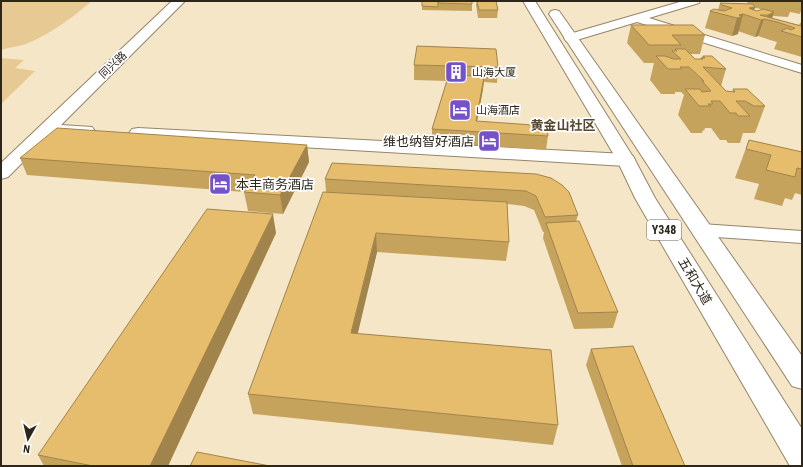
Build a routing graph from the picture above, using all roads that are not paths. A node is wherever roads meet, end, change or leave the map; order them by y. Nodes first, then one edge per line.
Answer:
1 (179, 1) edge
2 (529, 1) edge
3 (547, 1) edge
4 (695, 1) edge
5 (637, 18) junction
6 (570, 38) junction
7 (802, 69) edge
8 (48, 128) junction
9 (626, 160) junction
10 (1, 173) edge
11 (701, 230) junction
12 (802, 237) edge
13 (802, 378) edge
14 (802, 457) edge

1 - 8 main road, 同兴路
2 - 9 main road, 五和大道 / Y348
3 - 6 main road, Y348
4 - 5 street
5 - 6 street
5 - 7 street
6 - 11 main road, Y348
8 - 9 main road
8 - 10 main road, 同兴路
9 - 14 main road, 五和大道 / Y348
11 - 12 street
11 - 13 main road, Y348

